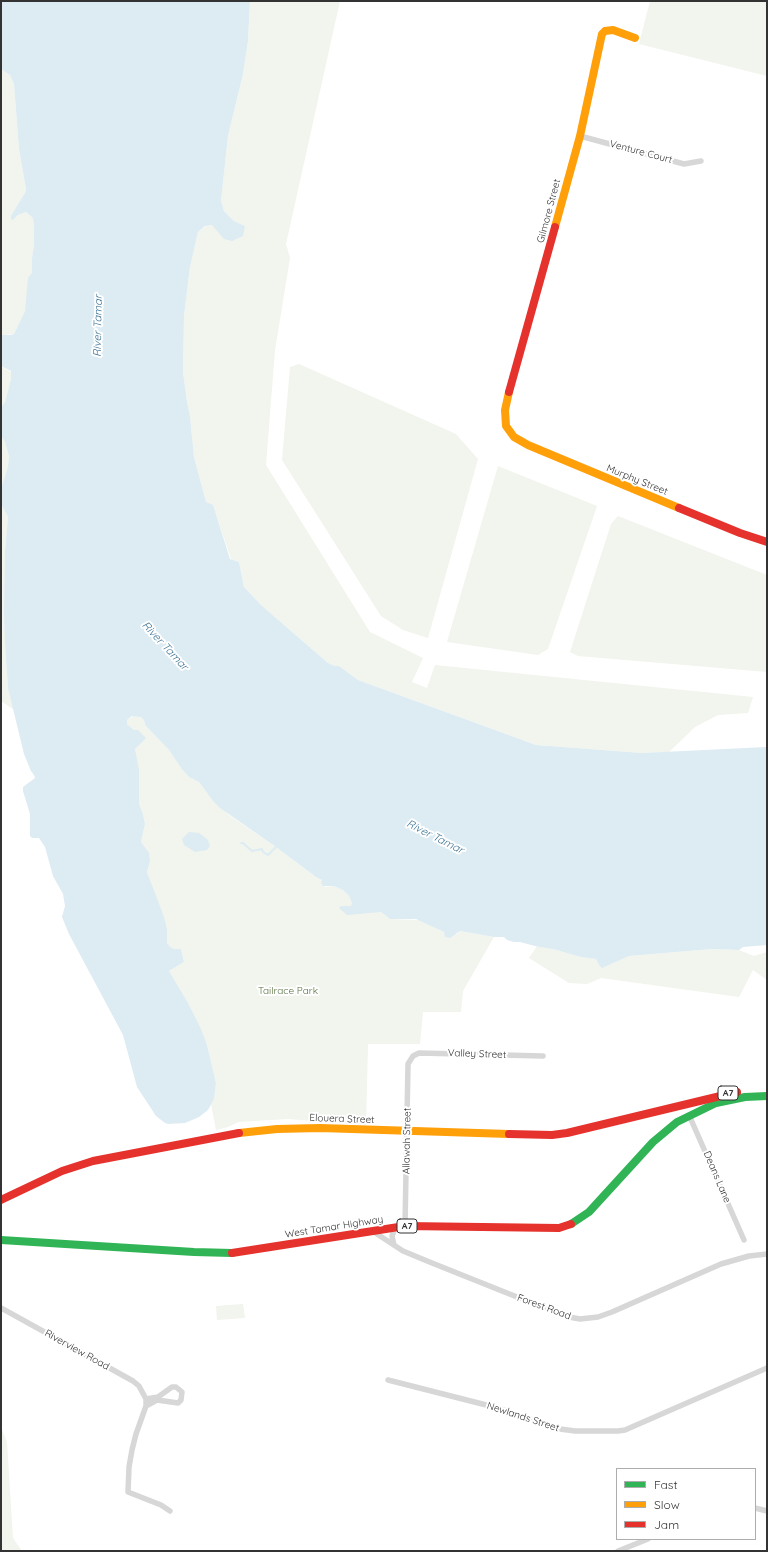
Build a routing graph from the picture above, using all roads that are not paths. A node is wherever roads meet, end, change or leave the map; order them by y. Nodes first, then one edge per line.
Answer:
1 (635, 38) dead end
2 (580, 136) junction
3 (701, 161) dead end
4 (506, 426) joint
5 (767, 542) edge
6 (413, 1056) joint
7 (543, 1056) dead end
8 (767, 1090) edge
9 (767, 1096) edge
10 (689, 1115) junction
11 (407, 1131) junction
12 (1, 1200) edge
13 (405, 1226) junction
14 (395, 1228) junction
15 (372, 1231) junction
16 (1, 1240) edge
17 (744, 1240) dead end
18 (394, 1245) junction
19 (767, 1254) edge
20 (1, 1308) edge
21 (767, 1368) edge
22 (388, 1380) dead end
23 (146, 1399) junction
24 (146, 1406) junction
25 (128, 1492) junction
26 (128, 1499) dead end
27 (756, 1508) edge
28 (170, 1511) dead end
29 (767, 1511) edge
30 (646, 1540) edge
31 (618, 1551) edge

1 - 2 main road, Gilmore Street
2 - 3 street, Venture Court
2 - 4 main road, Gilmore Street
4 - 5 main road, Murphy Street
6 - 7 street, Valley Street
6 - 11 street, Allawah Street
8 - 11 main road, Elouera Street / A7
9 - 10 main road, West Tamar Highway / A7
10 - 13 main road, West Tamar Highway / A7
10 - 17 street, Deans Lane
11 - 12 main road, Elouera Street / A7
11 - 13 street, Allawah Street
13 - 14 main road, West Tamar Highway / A7
14 - 15 main road, West Tamar Highway / A7
14 - 18 street
15 - 16 main road, West Tamar Highway / A7
15 - 18 street, Forest Road
18 - 19 street, Forest Road
20 - 23 street, Riverview Road
21 - 22 street, Newlands Street
23 - 24 street
23 - 24 street
24 - 25 street
25 - 26 street
25 - 28 street
27 - 29 street
30 - 31 street

